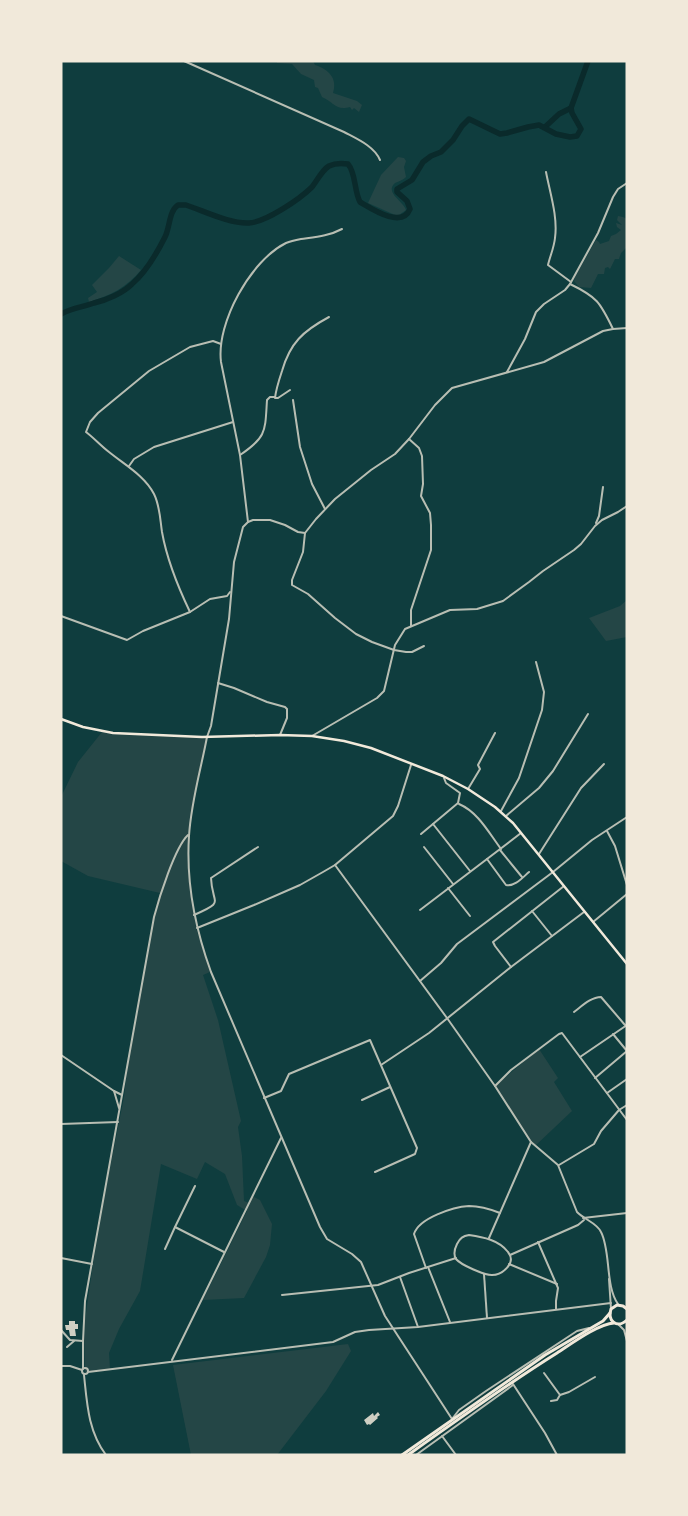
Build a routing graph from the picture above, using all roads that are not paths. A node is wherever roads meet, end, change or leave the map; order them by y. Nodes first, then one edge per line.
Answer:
1 (184, 61) edge
2 (380, 160) dead end
3 (546, 172) dead end
4 (627, 183) edge
5 (342, 229) dead end
6 (571, 283) junction
7 (329, 318) dead end
8 (627, 328) edge
9 (613, 329) junction
10 (221, 344) junction
11 (507, 372) junction
12 (290, 390) dead end
13 (275, 398) junction
14 (293, 400) dead end
15 (233, 422) junction
16 (409, 439) junction
17 (240, 455) junction
18 (128, 467) junction
19 (603, 487) dead end
20 (627, 506) edge
21 (325, 509) junction
22 (248, 522) junction
23 (595, 526) junction
24 (305, 533) junction
25 (231, 591) junction
26 (190, 612) junction
27 (61, 616) edge
28 (411, 626) junction
29 (424, 646) dead end
30 (394, 650) junction
31 (536, 662) dead end
32 (218, 683) junction
33 (588, 714) dead end
34 (61, 719) edge
35 (495, 733) dead end
36 (280, 735) junction
37 (312, 736) junction
38 (207, 737) junction
39 (412, 763) junction
40 (604, 764) dead end
41 (443, 776) junction
42 (468, 789) junction
43 (458, 804) junction
44 (501, 811) junction
45 (506, 816) junction
46 (627, 817) edge
47 (433, 823) junction
48 (606, 830) junction
49 (521, 833) junction
50 (189, 834) junction
51 (421, 834) dead end
52 (258, 847) dead end
53 (424, 847) dead end
54 (501, 849) junction
55 (538, 854) junction
56 (487, 858) junction
57 (335, 865) junction
58 (470, 871) junction
59 (529, 872) dead end
60 (553, 872) junction
61 (523, 877) junction
62 (453, 884) junction
63 (627, 885) edge
64 (564, 886) junction
65 (448, 888) junction
66 (627, 894) edge
67 (420, 910) dead end
68 (532, 911) junction
69 (584, 912) junction
70 (194, 915) junction
71 (470, 916) dead end
72 (593, 922) junction
73 (197, 928) junction
74 (552, 936) junction
75 (627, 964) edge
76 (511, 967) junction
77 (420, 981) junction
78 (574, 1012) dead end
79 (447, 1018) junction
80 (626, 1025) edge
81 (614, 1034) junction
82 (627, 1051) edge
83 (62, 1057) edge
84 (580, 1057) junction
85 (381, 1065) junction
86 (595, 1078) junction
87 (627, 1079) edge
88 (495, 1086) junction
89 (390, 1087) junction
90 (114, 1091) junction
91 (607, 1093) junction
92 (122, 1095) junction
93 (264, 1098) junction
94 (362, 1100) dead end
95 (627, 1105) edge
96 (120, 1110) junction
97 (619, 1110) junction
98 (627, 1120) edge
99 (118, 1122) junction
100 (61, 1124) edge
101 (281, 1138) junction
102 (531, 1142) junction
103 (558, 1165) junction
104 (374, 1172) dead end
105 (195, 1186) dead end
106 (500, 1213) junction
107 (627, 1213) edge
108 (584, 1218) junction
109 (175, 1228) junction
110 (489, 1239) junction
111 (538, 1242) junction
112 (165, 1249) dead end
113 (224, 1252) junction
114 (510, 1255) junction
115 (61, 1258) edge
116 (456, 1258) junction
117 (92, 1264) junction
118 (509, 1264) junction
119 (427, 1268) junction
120 (608, 1271) junction
121 (484, 1274) junction
122 (399, 1277) junction
123 (556, 1284) junction
124 (371, 1285) junction
125 (282, 1295) dead end
126 (611, 1303) junction
127 (624, 1307) edge
128 (556, 1309) junction
129 (610, 1311) junction
130 (487, 1318) junction
131 (627, 1320) edge
132 (450, 1322) junction
133 (616, 1324) junction
134 (418, 1327) junction
135 (392, 1328) junction
136 (61, 1330) edge
137 (627, 1340) edge
138 (74, 1341) junction
139 (83, 1341) junction
140 (67, 1347) dead end
141 (171, 1361) junction
142 (61, 1366) edge
143 (83, 1369) junction
144 (88, 1372) junction
145 (544, 1373) dead end
146 (84, 1374) junction
147 (596, 1377) dead end
148 (512, 1384) junction
149 (560, 1395) junction
150 (551, 1401) dead end
151 (452, 1419) junction
152 (442, 1436) junction
153 (106, 1455) edge
154 (402, 1455) edge
155 (408, 1455) edge
156 (416, 1455) edge
157 (456, 1455) edge
158 (557, 1455) edge

1 - 2 street
3 - 6 street
4 - 6 street
5 - 10 street
6 - 9 street
6 - 11 street
7 - 13 street
8 - 9 street
9 - 11 street
10 - 15 street
10 - 18 street
11 - 16 street
12 - 13 street
13 - 17 street
14 - 21 street
15 - 17 street
15 - 18 street
16 - 21 street
16 - 28 street
17 - 22 street
18 - 26 street
19 - 23 street
20 - 23 street
21 - 24 street
22 - 24 street
22 - 25 street
23 - 28 street
24 - 30 street
25 - 26 street
25 - 32 street
26 - 27 street
28 - 30 street
29 - 30 street
30 - 37 street
31 - 44 street
32 - 36 street
32 - 38 street
33 - 45 street
34 - 38 main road
35 - 42 street
36 - 37 main road
36 - 38 main road
37 - 39 main road
38 - 50 street
39 - 41 main road
39 - 57 street
40 - 55 street
41 - 42 main road
41 - 43 street
42 - 44 main road
43 - 47 street
43 - 54 street
44 - 45 main road
45 - 49 main road
46 - 48 street
47 - 51 street
47 - 58 street
48 - 60 street
48 - 63 street
49 - 54 street
49 - 55 main road
50 - 70 street
50 - 92 street
52 - 70 street
53 - 62 street
54 - 56 street
54 - 61 street
55 - 60 main road
56 - 58 street
56 - 61 street
57 - 73 street
57 - 77 street
58 - 62 street
59 - 61 street
60 - 64 main road
60 - 77 street
62 - 65 street
64 - 68 street
64 - 69 main road
65 - 67 street
65 - 71 street
66 - 72 street
68 - 74 street
68 - 76 street
69 - 72 main road
69 - 74 street
70 - 73 street
72 - 75 main road
73 - 93 street
74 - 76 street
76 - 79 street
77 - 79 street
78 - 80 street
79 - 85 street
79 - 88 street
80 - 81 street
81 - 82 street
81 - 84 street
82 - 86 street
83 - 90 street
84 - 86 street
84 - 88 street
85 - 89 street
85 - 93 street
86 - 91 street
87 - 91 street
88 - 102 street
89 - 94 street
89 - 104 street
90 - 92 street
90 - 96 street
91 - 97 street
92 - 96 street
93 - 101 street
95 - 97 street
96 - 99 street
97 - 98 street
97 - 103 street
99 - 100 street
99 - 117 street
101 - 113 street
101 - 124 street
102 - 103 street
102 - 106 street
103 - 108 street
105 - 109 street
106 - 110 street
106 - 119 street
107 - 108 street
108 - 111 street
108 - 120 street
109 - 112 street
109 - 113 street
110 - 114 street
110 - 116 street
111 - 114 street
111 - 123 street
113 - 141 street
114 - 118 street
115 - 117 street
116 - 119 street
116 - 121 street
117 - 139 street
118 - 121 street
118 - 123 street
119 - 122 street
119 - 132 street
120 - 126 street
120 - 127 street
121 - 130 street
122 - 124 street
122 - 134 street
123 - 128 street
124 - 125 street
124 - 135 street
126 - 128 street
126 - 129 street
127 - 129 highway
128 - 130 street
129 - 133 highway
129 - 151 highway
130 - 132 street
131 - 133 highway
132 - 134 street
133 - 137 street
133 - 148 highway
134 - 135 street
135 - 141 street
135 - 151 street
136 - 138 street
138 - 139 street
138 - 140 street
139 - 143 street
141 - 144 street
142 - 143 street
143 - 144 street
143 - 146 street
144 - 146 street
145 - 149 street
146 - 153 street
147 - 149 street
148 - 152 street
148 - 155 highway
148 - 158 street
149 - 150 street
151 - 154 highway
152 - 156 street
152 - 157 street

